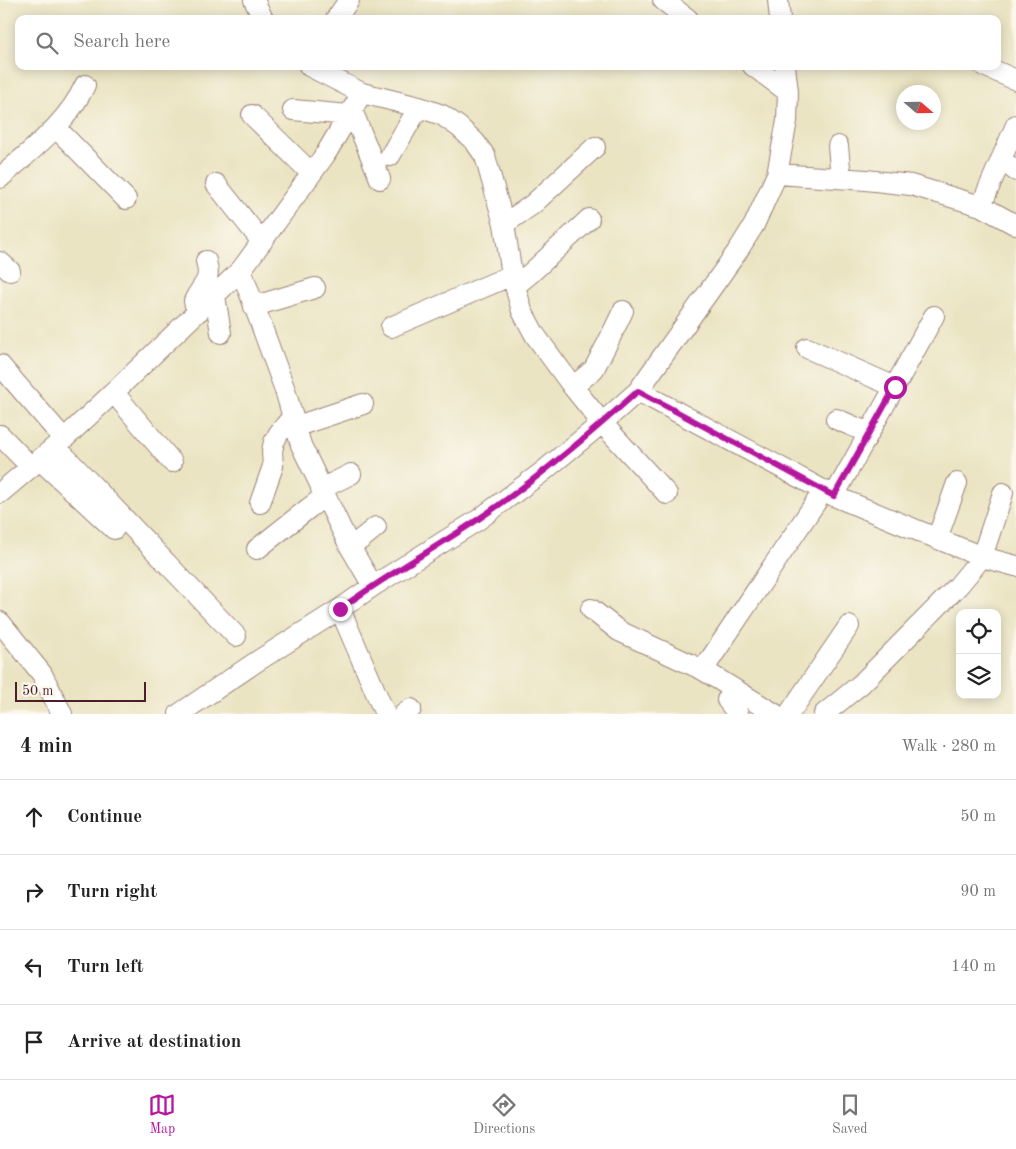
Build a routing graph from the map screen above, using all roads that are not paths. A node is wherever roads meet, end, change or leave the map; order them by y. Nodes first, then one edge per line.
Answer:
1 (349, 0) edge
2 (663, 0) edge
3 (778, 0) edge
4 (339, 15) edge
5 (683, 15) edge
6 (780, 15) edge
7 (314, 70) edge
8 (758, 70) edge
9 (785, 70) edge
10 (993, 70) edge
11 (1016, 80) edge
12 (85, 85) dead end
13 (788, 92) junction
14 (354, 106) junction
15 (419, 107) junction
16 (293, 110) dead end
17 (252, 115) dead end
18 (1016, 125) edge
19 (57, 126) junction
20 (838, 146) dead end
21 (594, 147) dead end
22 (390, 156) dead end
23 (1009, 165) edge
24 (310, 174) junction
25 (777, 174) junction
26 (0, 178) edge
27 (842, 178) junction
28 (380, 179) dead end
29 (216, 184) dead end
30 (126, 199) dead end
31 (981, 206) junction
32 (589, 219) dead end
33 (504, 224) junction
34 (1016, 225) edge
35 (262, 242) junction
36 (206, 261) dead end
37 (241, 270) junction
38 (514, 281) junction
39 (316, 288) dead end
40 (215, 296) junction
41 (254, 307) junction
42 (199, 311) junction
43 (622, 311) dead end
44 (934, 316) dead end
45 (391, 327) dead end
46 (221, 333) dead end
47 (807, 348) dead end
48 (0, 365) edge
49 (573, 387) junction
50 (895, 387) junction
51 (115, 391) junction
52 (638, 391) junction
53 (363, 404) dead end
54 (836, 419) dead end
55 (294, 420) junction
56 (602, 423) junction
57 (869, 433) junction
58 (0, 436) edge
59 (60, 443) junction
60 (172, 462) dead end
61 (36, 464) junction
62 (351, 474) dead end
63 (957, 483) dead end
64 (0, 493) edge
65 (323, 493) junction
66 (829, 493) junction
67 (1003, 493) dead end
68 (667, 494) dead end
69 (260, 503) dead end
70 (376, 527) dead end
71 (114, 529) dead end
72 (937, 539) junction
73 (349, 545) junction
74 (257, 549) dead end
75 (982, 557) junction
76 (1016, 566) edge
77 (372, 586) junction
78 (340, 609) junction
79 (591, 609) dead end
80 (0, 622) edge
81 (849, 626) dead end
82 (236, 636) dead end
83 (703, 670) junction
84 (834, 712) edge
85 (62, 714) edge
86 (179, 714) edge
87 (385, 714) edge
88 (775, 714) edge
89 (790, 714) edge

1 - 4 street
2 - 5 street
3 - 6 street
7 - 14 street
8 - 13 street
9 - 13 street
10 - 11 street
12 - 19 street
13 - 25 street
14 - 15 street
14 - 16 street
14 - 24 street
14 - 28 street
15 - 22 street
15 - 33 street
17 - 24 street
18 - 23 street
19 - 26 street
19 - 30 street
20 - 27 street
21 - 33 street
23 - 31 street
24 - 35 street
25 - 27 street
25 - 52 street
27 - 31 street
29 - 35 street
31 - 34 street
32 - 38 street
33 - 38 street
35 - 37 street
36 - 42 street
37 - 40 street
37 - 41 street
38 - 45 street
38 - 49 street
39 - 41 street
40 - 42 street
40 - 46 street
41 - 55 street
42 - 51 street
43 - 49 street
44 - 50 street
47 - 50 street
48 - 59 street
49 - 56 street
50 - 57 street
51 - 59 street
51 - 60 street
52 - 56 street
52 - 66 street
53 - 55 street
54 - 57 street
55 - 65 street
55 - 69 street
56 - 68 street
56 - 77 street
57 - 66 street
58 - 61 street
59 - 61 street
59 - 82 street
61 - 64 street
61 - 71 street
62 - 65 street
63 - 72 street
65 - 73 street
65 - 74 street
66 - 72 street
66 - 83 street
67 - 75 street
70 - 73 street
72 - 75 street
73 - 77 street
75 - 76 street
75 - 84 street
77 - 78 street
78 - 86 street
78 - 87 street
79 - 83 street
80 - 85 street
81 - 89 street
83 - 88 street

